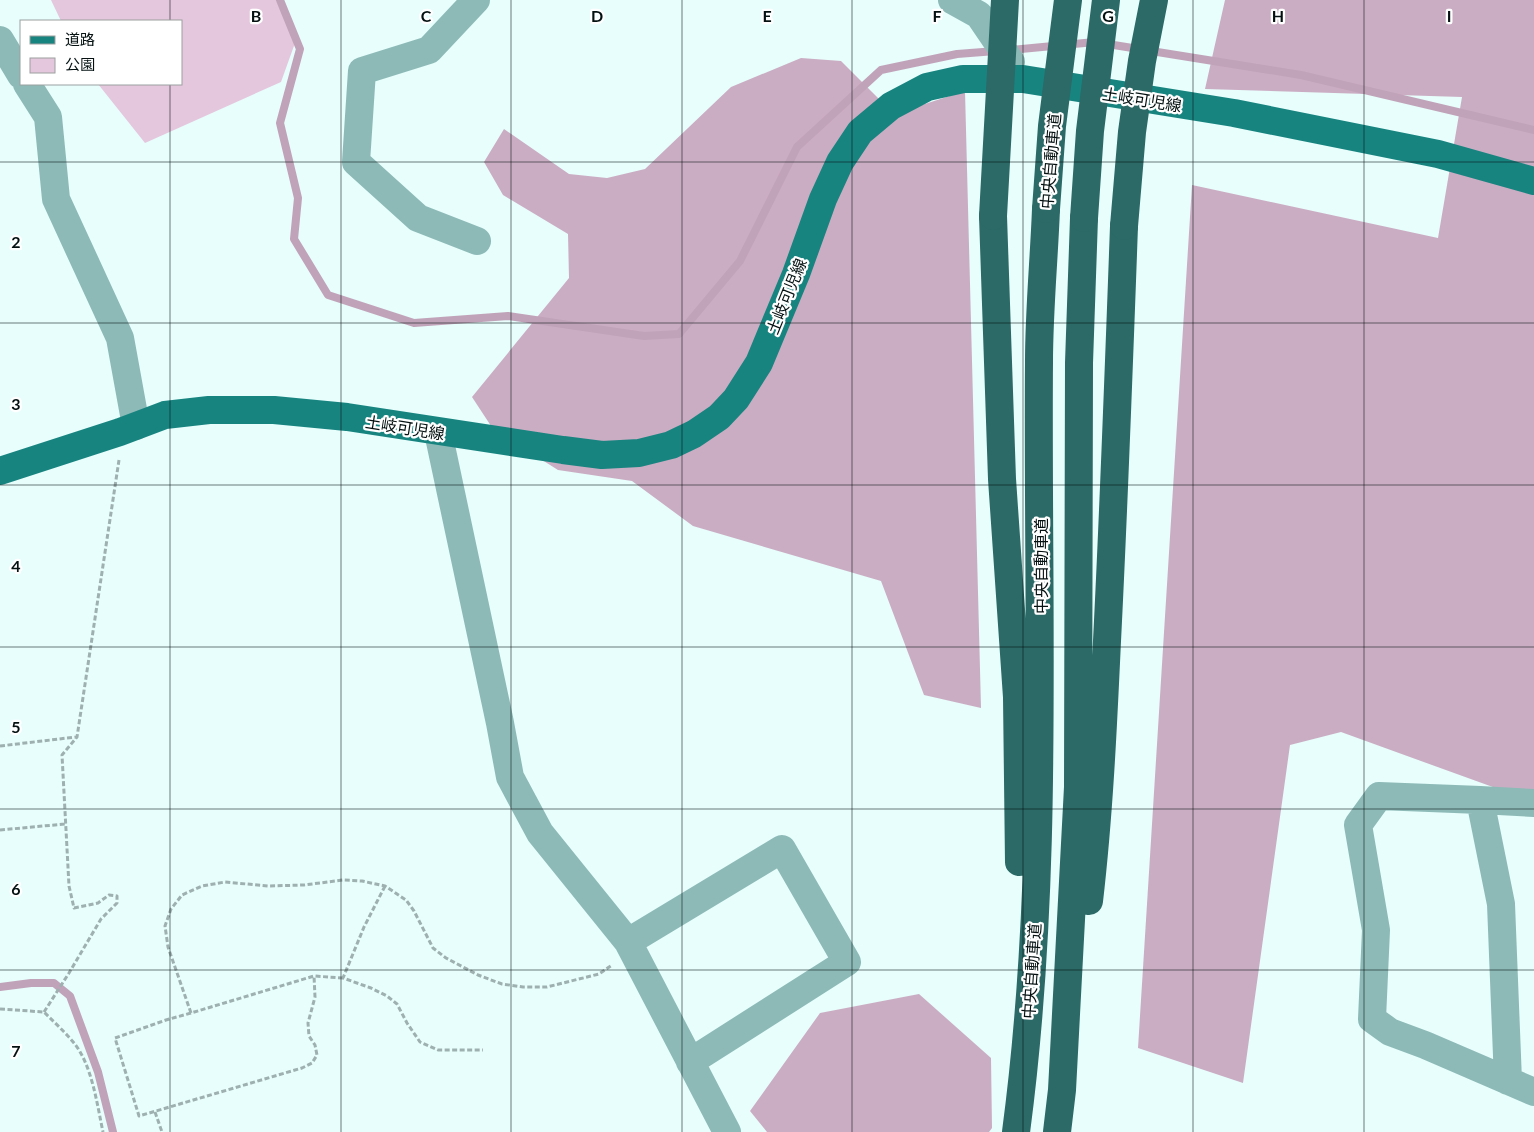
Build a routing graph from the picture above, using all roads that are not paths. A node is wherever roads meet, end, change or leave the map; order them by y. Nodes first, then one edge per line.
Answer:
1 (476, 0) edge
2 (952, 0) edge
3 (1005, 0) edge
4 (1068, 0) edge
5 (1106, 0) edge
6 (1154, 0) edge
7 (0, 40) edge
8 (20, 72) edge
9 (1023, 79) junction
10 (28, 85) edge
11 (1534, 181) edge
12 (477, 241) dead end
13 (128, 429) junction
14 (438, 432) junction
15 (0, 472) edge
16 (1480, 800) junction
17 (1534, 803) edge
18 (630, 947) junction
19 (690, 1062) junction
20 (1508, 1081) junction
21 (1022, 1088) junction
22 (1062, 1090) junction
23 (1534, 1092) edge
24 (727, 1132) edge
25 (1016, 1132) edge
26 (1057, 1132) edge

1 - 12 street
2 - 9 street
3 - 21 highway, bridge
4 - 21 highway, 中央自動車道, bridge
5 - 22 highway, bridge
6 - 22 highway, bridge
7 - 8 street
9 - 11 main road, 土岐可児線
9 - 14 main road, 土岐可児線
10 - 13 street
13 - 14 main road, 土岐可児線
13 - 15 main road, 土岐可児線
14 - 18 street
16 - 17 street
16 - 20 street
16 - 20 street
18 - 19 street
18 - 19 street
19 - 24 street
20 - 23 street
21 - 25 highway, 中央自動車道
22 - 26 highway

